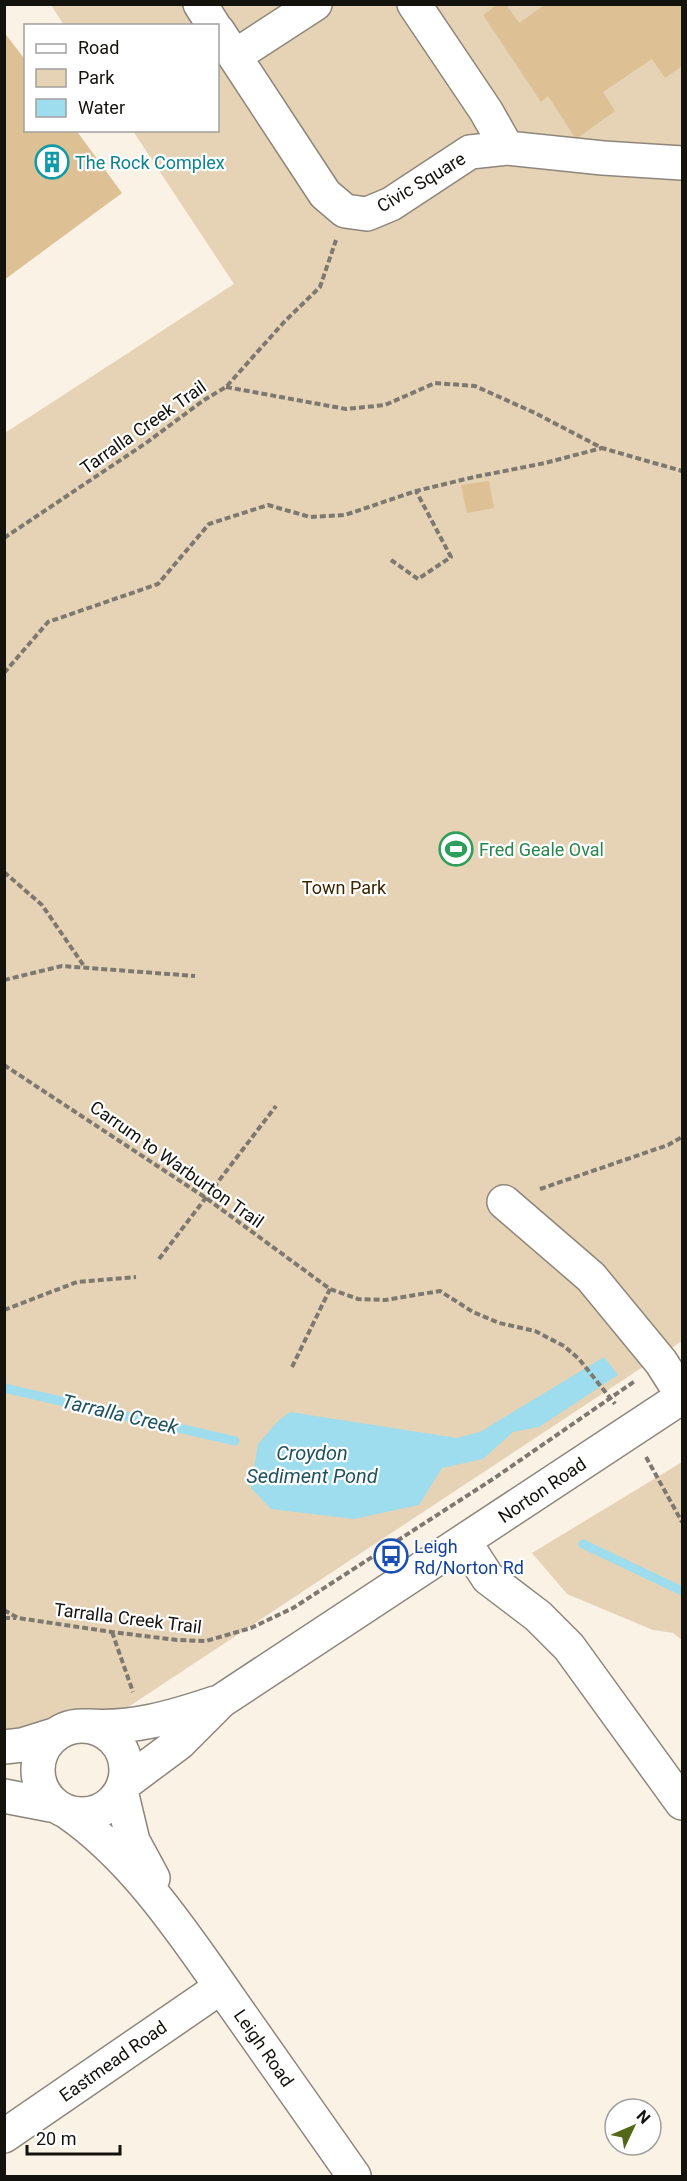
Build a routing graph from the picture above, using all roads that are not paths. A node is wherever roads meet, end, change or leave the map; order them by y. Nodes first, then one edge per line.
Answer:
1 (200, 4) edge
2 (315, 4) edge
3 (423, 8) edge
4 (213, 24) edge
5 (226, 43) edge
6 (507, 148) junction
7 (682, 163) edge
8 (504, 1202) road end
9 (682, 1396) edge
10 (464, 1541) junction
11 (221, 1701) junction
12 (88, 1726) junction
13 (54, 1735) junction
14 (4, 1747) edge
15 (122, 1787) junction
16 (4, 1796) edge
17 (682, 1803) edge
18 (61, 1809) junction
19 (174, 1920) junction
20 (221, 1986) junction
21 (4, 2136) edge
22 (354, 2176) edge

1 - 4 street
2 - 5 street
3 - 6 street
5 - 6 street, Civic Square
6 - 7 street, Civic Square
8 - 9 street
9 - 10 street, Norton Road
10 - 11 street, Norton Road
10 - 17 street
11 - 12 street, Norton Road
11 - 15 street, Norton Road
12 - 13 street
12 - 15 street
13 - 14 street
13 - 18 street
15 - 18 street
15 - 19 street, Leigh Road
16 - 18 street
18 - 19 street, Leigh Road
19 - 20 street, Leigh Road
20 - 21 street, Eastmead Road
20 - 22 street, Leigh Road

